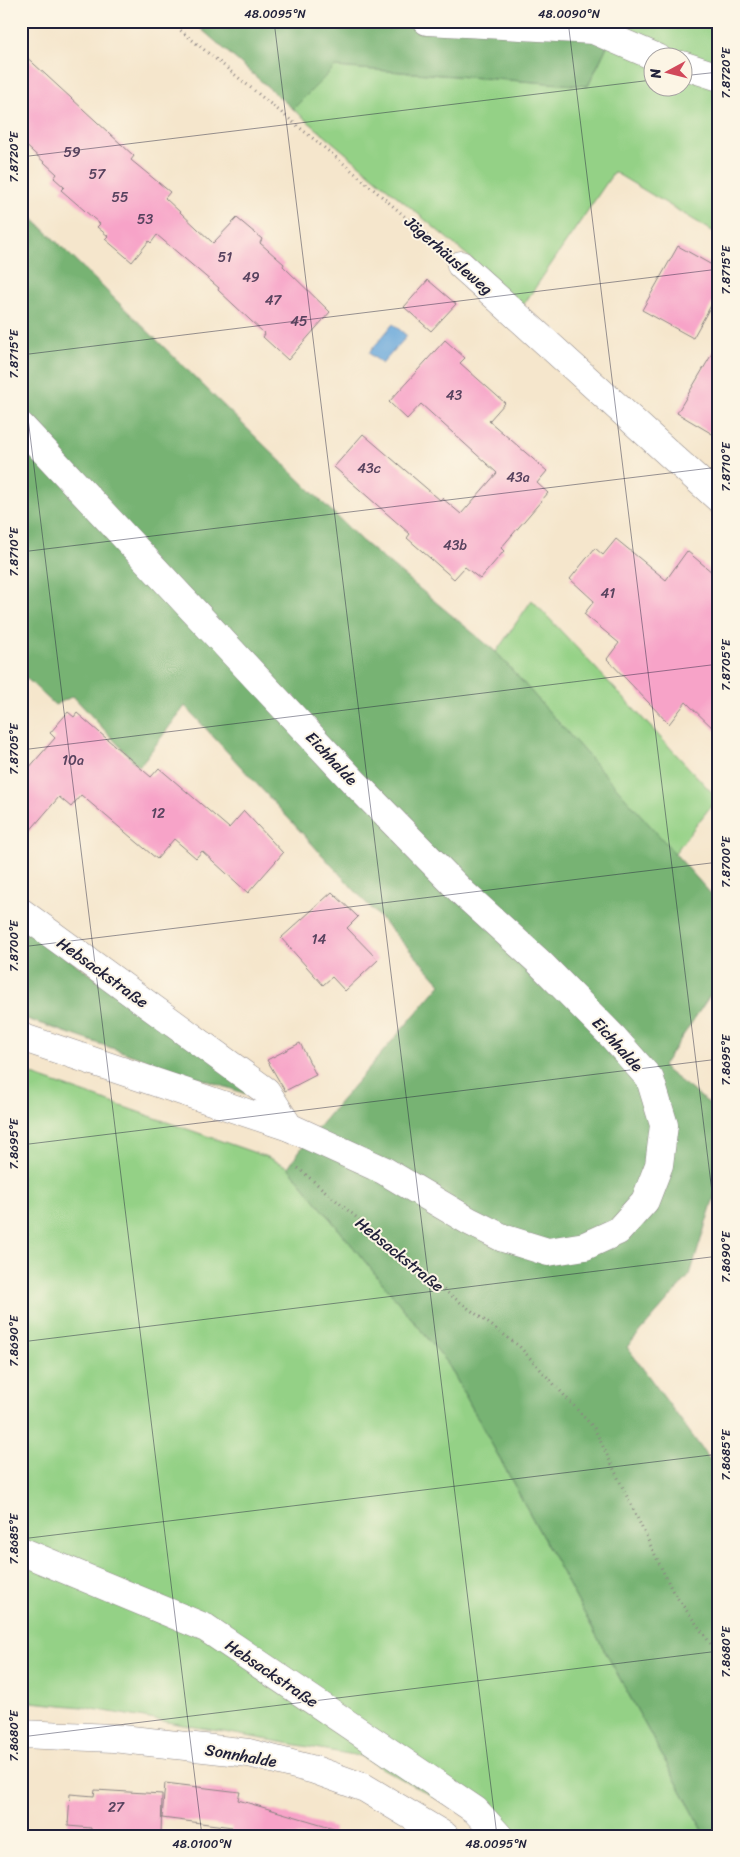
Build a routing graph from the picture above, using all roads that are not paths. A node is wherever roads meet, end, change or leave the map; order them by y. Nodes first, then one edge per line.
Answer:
1 (427, 21) edge
2 (642, 51) edge
3 (692, 68) edge
4 (719, 77) edge
5 (461, 265) road end
6 (21, 426) edge
7 (719, 499) edge
8 (21, 912) edge
9 (21, 1037) edge
10 (290, 1127) junction
11 (21, 1551) edge
12 (21, 1734) edge
13 (445, 1836) edge
14 (499, 1836) edge

1 - 2 street
3 - 4 street
5 - 7 street, Jägerhäusleweg
6 - 10 street, Eichhalde
8 - 10 street, Hebsackstraße
9 - 10 street, Eichhalde
11 - 14 street, Hebsackstraße
12 - 13 street, Sonnhalde

